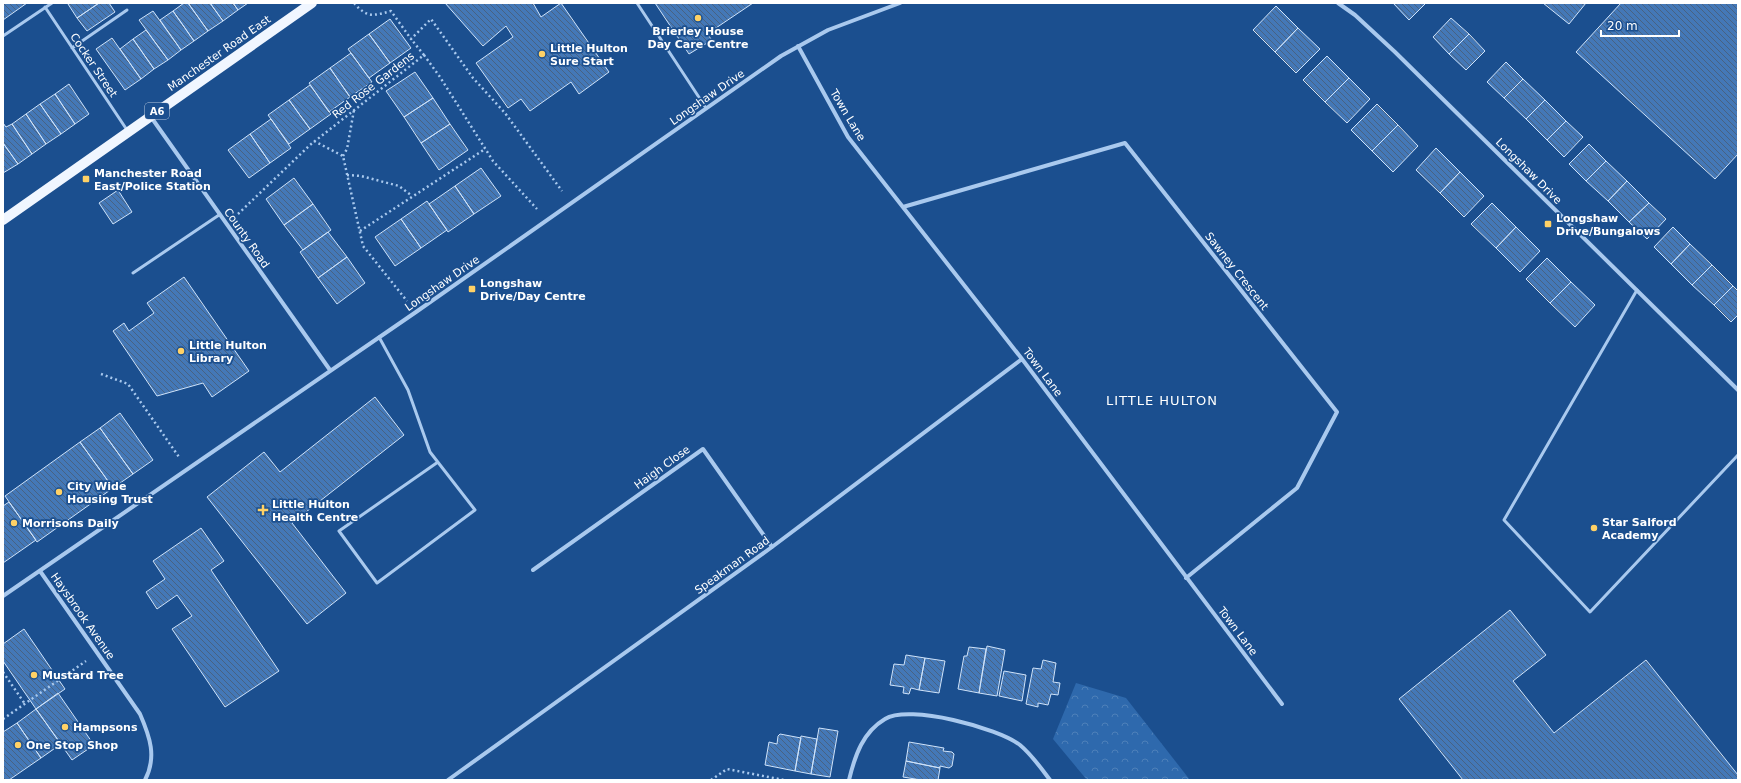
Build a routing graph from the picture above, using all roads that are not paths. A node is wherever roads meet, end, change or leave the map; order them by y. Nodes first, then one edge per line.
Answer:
1 (52, 3) edge
2 (312, 3) edge
3 (636, 3) edge
4 (900, 3) edge
5 (1338, 3) edge
6 (45, 8) junction
7 (127, 10) dead end
8 (3, 36) edge
9 (798, 46) junction
10 (72, 48) junction
11 (706, 108) junction
12 (151, 116) junction
13 (128, 132) junction
14 (903, 207) junction
15 (220, 215) junction
16 (3, 220) edge
17 (133, 273) dead end
18 (1637, 290) junction
19 (379, 336) junction
20 (1022, 359) junction
21 (330, 370) junction
22 (1738, 382) edge
23 (1734, 386) junction
24 (1738, 390) edge
25 (1738, 455) edge
26 (438, 462) junction
27 (772, 547) junction
28 (533, 570) dead end
29 (40, 571) junction
30 (1186, 578) junction
31 (3, 596) edge
32 (1282, 704) dead end
33 (145, 780) edge
34 (448, 780) edge
35 (849, 780) edge
36 (1050, 780) edge

1 - 6 lane
2 - 12 main road, Manchester Road East / A6
3 - 11 lane
4 - 9 street, Longshaw Drive
5 - 18 street, Longshaw Drive
6 - 8 lane
6 - 10 lane, Cocker Street
7 - 10 lane
9 - 11 street, Longshaw Drive
9 - 14 street, Town Lane
10 - 13 lane, Cocker Street
11 - 19 street, Longshaw Drive
12 - 13 main road, Manchester Road East / A6
12 - 15 street, County Road
13 - 16 main road, Manchester Road East / A6
14 - 20 street, Town Lane
14 - 30 street, Sawney Crescent
15 - 17 lane
15 - 21 street, County Road
18 - 23 street, Longshaw Drive
18 - 25 lane
19 - 21 street, Longshaw Drive
19 - 26 lane
20 - 27 street, Speakman Road
20 - 30 street, Town Lane
21 - 29 street, Longshaw Drive
22 - 23 street
23 - 24 street, Longshaw Drive
26 - 26 lane
27 - 28 street, Haigh Close
27 - 34 street, Speakman Road
29 - 31 street, Longshaw Drive
29 - 33 street, Haysbrook Avenue
30 - 32 street, Town Lane
35 - 36 street

